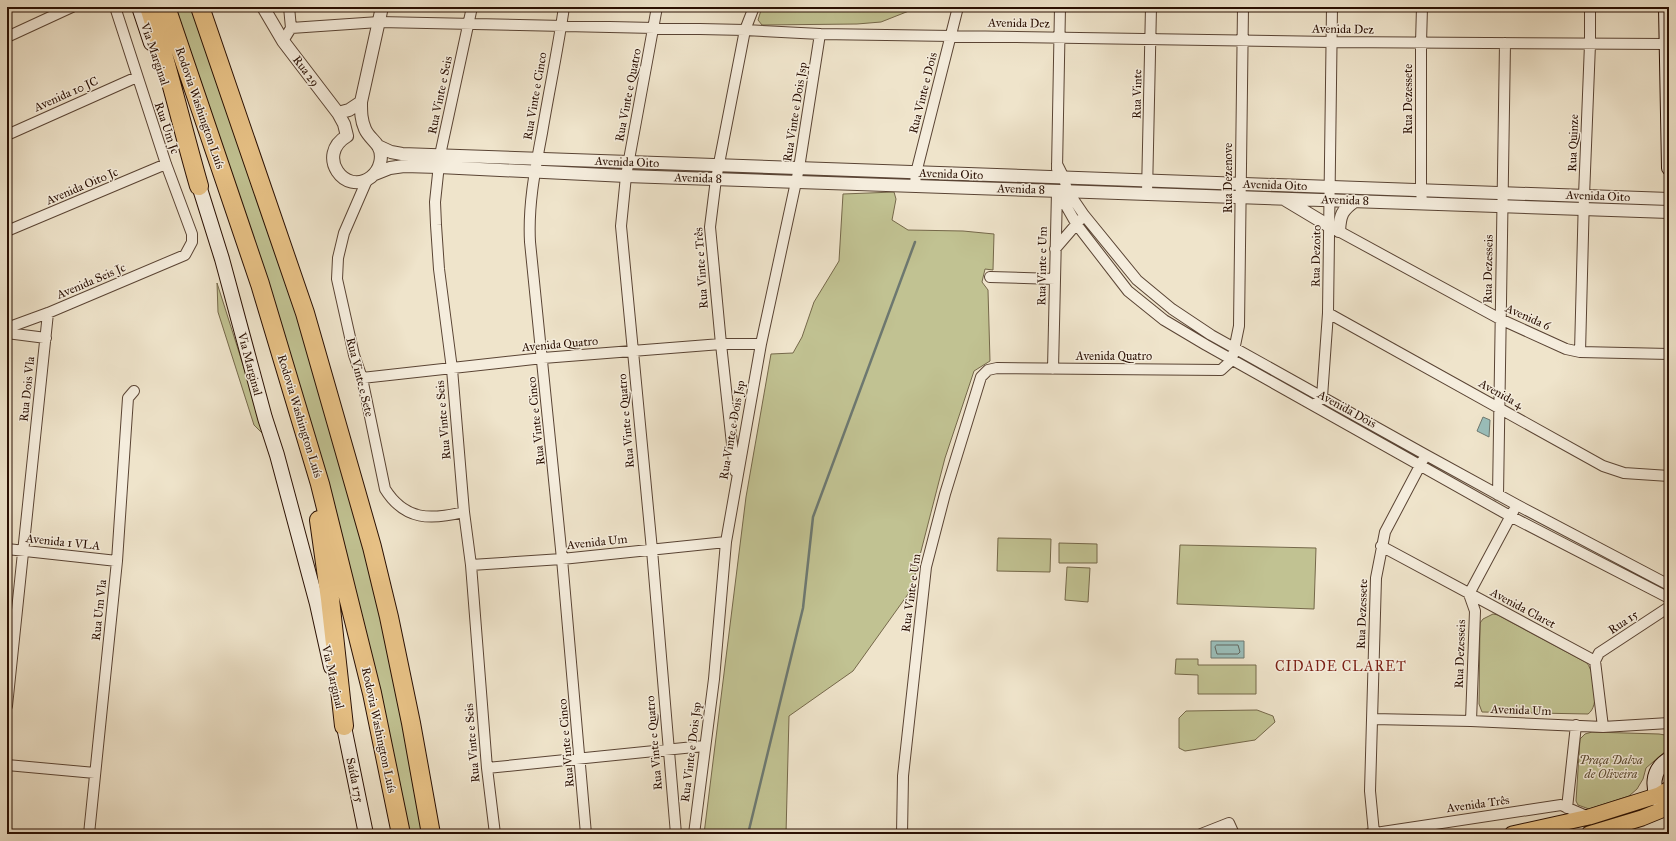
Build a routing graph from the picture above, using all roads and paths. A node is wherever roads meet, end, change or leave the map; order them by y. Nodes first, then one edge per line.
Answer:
1 (72, 7) edge
2 (115, 7) edge
3 (139, 7) edge
4 (149, 7) edge
5 (166, 7) edge
6 (200, 7) edge
7 (263, 7) edge
8 (289, 7) edge
9 (382, 7) edge
10 (472, 7) edge
11 (564, 7) edge
12 (657, 7) edge
13 (754, 7) edge
14 (958, 7) edge
15 (1060, 7) edge
16 (1152, 7) edge
17 (1243, 7) edge
18 (1332, 7) edge
19 (1422, 7) edge
20 (1590, 7) edge
21 (1666, 7) edge
22 (379, 22) junction
23 (469, 25) junction
24 (561, 26) junction
25 (290, 28) junction
26 (654, 28) junction
27 (745, 30) junction
28 (820, 34) junction
29 (950, 35) junction
30 (7, 37) edge
31 (1060, 37) junction
32 (1151, 39) junction
33 (283, 41) junction
34 (1243, 41) junction
35 (1332, 42) junction
36 (1421, 43) junction
37 (1505, 43) junction
38 (1590, 44) junction
39 (1666, 44) junction
40 (137, 77) junction
41 (361, 102) junction
42 (338, 113) junction
43 (7, 135) edge
44 (374, 142) junction
45 (537, 159) junction
46 (440, 161) junction
47 (628, 162) junction
48 (166, 164) junction
49 (719, 166) junction
50 (799, 168) junction
51 (1669, 168) edge
52 (535, 172) junction
53 (916, 173) junction
54 (964, 174) junction
55 (626, 176) junction
56 (371, 177) junction
57 (1060, 178) junction
58 (716, 179) junction
59 (1148, 181) junction
60 (796, 182) junction
61 (1241, 184) junction
62 (916, 185) junction
63 (199, 186) junction
64 (964, 187) junction
65 (1330, 187) junction
66 (1062, 190) junction
67 (1421, 190) junction
68 (1147, 193) junction
69 (1502, 193) junction
70 (1584, 196) junction
71 (1242, 197) junction
72 (1283, 198) junction
73 (1669, 199) edge
74 (1330, 200) junction
75 (1355, 201) junction
76 (1422, 203) junction
77 (1502, 206) junction
78 (1584, 210) junction
79 (1669, 212) edge
80 (1084, 215) junction
81 (1077, 225) junction
82 (7, 231) edge
83 (1338, 231) junction
84 (1329, 245) junction
85 (1055, 249) junction
86 (185, 255) joint
87 (990, 277) dead end
88 (1055, 279) junction
89 (48, 313) junction
90 (1328, 313) junction
91 (1500, 319) junction
92 (7, 328) edge
93 (7, 333) edge
94 (46, 338) junction
95 (721, 344) junction
96 (761, 344) junction
97 (1235, 348) junction
98 (633, 351) junction
99 (1580, 352) junction
100 (1669, 354) edge
101 (543, 358) junction
102 (1232, 360) junction
103 (452, 369) junction
104 (993, 369) joint
105 (1053, 369) junction
106 (362, 378) junction
107 (134, 391) dead end
108 (1322, 397) junction
109 (1334, 404) junction
110 (1314, 406) junction
111 (1501, 409) junction
112 (1328, 414) junction
113 (302, 422) junction
114 (1426, 455) junction
115 (1420, 465) junction
116 (1669, 476) edge
117 (736, 483) junction
118 (1498, 494) junction
119 (1517, 505) junction
120 (464, 512) junction
121 (1510, 516) junction
122 (726, 542) junction
123 (1381, 546) junction
124 (7, 549) edge
125 (652, 550) junction
126 (23, 551) junction
127 (562, 559) junction
128 (117, 561) junction
129 (471, 566) junction
130 (1669, 586) edge
131 (1469, 594) junction
132 (1669, 598) edge
133 (1669, 607) edge
134 (1595, 661) junction
135 (7, 706) edge
136 (1372, 719) junction
137 (1471, 721) junction
138 (1669, 722) edge
139 (1576, 725) junction
140 (344, 726) junction
141 (1603, 726) junction
142 (704, 746) junction
143 (668, 751) junction
144 (580, 759) junction
145 (1669, 759) edge
146 (7, 765) edge
147 (487, 768) junction
148 (95, 773) junction
149 (1669, 789) edge
150 (1656, 796) junction
151 (1566, 808) junction
152 (1668, 809) edge
153 (1590, 817) junction
154 (1372, 833) edge
155 (88, 834) edge
156 (366, 834) edge
157 (401, 834) edge
158 (431, 834) edge
159 (494, 834) edge
160 (586, 834) edge
161 (676, 834) edge
162 (694, 834) edge
163 (902, 834) edge
164 (1201, 834) edge
165 (1234, 834) edge
166 (1512, 834) edge
167 (1589, 834) edge

1 - 30 street
2 - 40 street, Rua Um Jc
3 - 63 main road, Via Marginal
4 - 63 highway
5 - 113 highway, Rodovia Washington Luís
6 - 158 highway
7 - 33 street, Rua 29
8 - 25 street
9 - 22 street
10 - 23 street, Rua Vinte e Seis
11 - 24 street, Rua Vinte e Cinco
12 - 26 street, Rua Vinte e Quatro
13 - 27 street, Rua Vinte e Três
14 - 29 street, Rua Vinte e Dois
15 - 31 street
16 - 32 street, Rua Vinte
17 - 34 street, Rua Dezenove
18 - 35 street, Rua Dezoito
19 - 36 street, Rua Dezessete
20 - 38 street, Rua Quinze
21 - 39 main road
22 - 23 street, Avenida Dez
22 - 25 street, Avenida Dez
22 - 41 street
23 - 24 street, Avenida Dez
23 - 46 street, Rua Vinte e Seis
24 - 26 street, Avenida Dez
24 - 45 street, Rua Vinte e Cinco
25 - 33 street
26 - 27 street, Avenida Dez
26 - 47 street, Rua Vinte e Quatro
27 - 28 street, Avenida Dez
27 - 49 street, Rua Vinte e Três
28 - 29 street, Avenida Dez
28 - 50 street, Rua Vinte e Dois Jsp
29 - 31 street, Avenida Dez
29 - 53 street, Rua Vinte e Dois
31 - 32 street, Avenida Dez
31 - 57 street
32 - 34 street, Avenida Dez
32 - 59 street, Rua Vinte
33 - 42 street, Rua 29
34 - 35 street, Avenida Dez
34 - 61 street, Rua Dezenove
35 - 36 street, Avenida Dez
35 - 65 street, Rua Dezoito
36 - 37 street, Avenida Dez
36 - 67 street, Rua Dezessete
37 - 38 street, Avenida Dez
37 - 69 street, Rua Dezesseis
38 - 39 street, Avenida Dez
38 - 70 street, Rua Quinze
39 - 51 main road
40 - 43 street, Avenida 10 JC
40 - 48 street, Rua Um Jc
41 - 42 street
41 - 44 street
42 - 56 street, Rua 29
44 - 46 street, Avenida Oito
44 - 56 street
45 - 46 street, Avenida Oito
45 - 47 street, Avenida Oito
45 - 52 street, Rua Vinte e Cinco
46 - 52 street, Avenida 8
46 - 56 street, Avenida 8
46 - 103 street, Rua Vinte e Seis
47 - 49 street, Avenida Oito
47 - 55 street, Rua Vinte e Quatro
48 - 82 street, Avenida Oito Jc
48 - 86 street, Rua Um Jc
49 - 50 street, Avenida Oito
49 - 58 street, Rua Vinte e Três
50 - 53 street, Avenida Oito
50 - 60 street, Rua Vinte e Dois Jsp
52 - 55 street, Avenida 8
52 - 101 street, Rua Vinte e Cinco
53 - 54 street, Avenida Oito
53 - 62 street, Rua Vinte e Dois
54 - 57 street, Avenida Oito
54 - 64 street
55 - 58 street, Avenida 8
55 - 98 street, Rua Vinte e Quatro
56 - 106 street, Rua Vinte e Sete
57 - 59 street, Avenida Oito
57 - 66 street
58 - 60 street, Avenida 8
58 - 95 street, Rua Vinte e Três
59 - 61 street, Avenida Oito
59 - 68 street, Rua Vinte
60 - 62 street, Avenida 8
60 - 96 street, Rua Vinte e Dois Jsp
61 - 65 street, Avenida Oito
61 - 71 street, Rua Dezenove
62 - 64 street, Avenida 8
63 - 140 main road, Via Marginal
64 - 66 street, Avenida 8
65 - 67 street, Avenida Oito
65 - 74 street, Rua Dezoito
66 - 68 street, Avenida 8
66 - 80 street, Avenida Dois
66 - 81 street, Avenida Dois
66 - 85 street, Rua Vinte e Um
67 - 69 street, Avenida Oito
67 - 76 street, Rua Dezessete
68 - 71 street, Avenida 8
69 - 70 street, Avenida Oito
69 - 77 street, Rua Dezesseis
70 - 73 street, Avenida Oito
70 - 78 street, Rua Quinze
71 - 72 street, Avenida 8
71 - 97 street, Rua Dezenove
72 - 74 street, Avenida 8
72 - 83 street
74 - 75 street, Avenida 8
74 - 83 street, Rua Dezoito
75 - 76 street, Avenida 8
75 - 83 street
76 - 77 street, Avenida 8
77 - 78 street, Avenida 8
77 - 91 street, Rua Dezesseis
78 - 79 street, Avenida 8
78 - 99 street, Rua Quinze
80 - 81 street
80 - 97 street, Avenida Dois
81 - 85 street
81 - 102 street, Avenida Dois
83 - 84 street, Rua Dezoito
83 - 84 street
83 - 91 street, Avenida 6
84 - 90 street, Rua Dezoito
85 - 88 street, Rua Vinte e Um
86 - 89 street, Avenida Seis Jc
87 - 88 street
88 - 105 street, Rua Vinte e Um
89 - 92 street, Avenida Seis Jc
89 - 94 street, Rua Dois Vla
90 - 108 street, Rua Dezoito
90 - 111 street, Avenida 4
91 - 99 street, Avenida 6
91 - 111 street, Rua Dezesseis
93 - 94 street
94 - 126 street, Rua Dois Vla
95 - 96 street, Avenida Quatro
95 - 98 street, Avenida Quatro
95 - 117 street, Rua Vinte e Três
96 - 117 street, Rua Vinte e Dois Jsp
97 - 102 street, Rua Dezenove
97 - 108 street, Avenida Dois
98 - 101 street, Avenida Quatro
98 - 125 street, Rua Vinte e Quatro
99 - 100 street, Avenida 6
101 - 103 street, Avenida Quatro
101 - 127 street, Rua Vinte e Cinco
102 - 105 street, Avenida Quatro
102 - 110 street, Avenida Dois
103 - 106 street, Avenida Quatro
103 - 120 street, Rua Vinte e Seis
104 - 105 street, Avenida Quatro
104 - 163 street, Rua Vinte e Um
106 - 120 street, Rua Vinte e Sete
107 - 128 street, Rua Um Vla
108 - 109 street, Avenida Dois
108 - 110 street
109 - 112 street
109 - 114 street, Avenida Dois
110 - 112 street, Avenida Dois
111 - 116 street, Avenida 4
111 - 118 street, Rua Dezesseis
112 - 115 street, Avenida Dois
113 - 140 highway
113 - 157 highway, Rodovia Washington Luís
114 - 115 street, Rua Dezessete
114 - 118 street, Avenida Dois
115 - 121 street, Avenida Dois
115 - 123 street, Rua Dezessete
117 - 122 street, Rua Vinte e Dois Jsp
118 - 119 street, Avenida Dois
119 - 121 street
119 - 130 street, Avenida Dois
120 - 129 street, Rua Vinte e Seis
121 - 131 street
121 - 132 street, Avenida Dois
122 - 125 street, Avenida Um
122 - 142 street, Rua Vinte e Dois Jsp
123 - 131 street, Avenida Claret
123 - 136 street, Rua Dezessete
124 - 126 street, Avenida 1 VLA
125 - 127 street, Avenida Um
125 - 143 street, Rua Vinte e Quatro
126 - 128 street, Avenida 1 VLA
126 - 135 street, Rua Dois Vla
127 - 129 street, Avenida Um
127 - 144 street, Rua Vinte e Cinco
128 - 148 street, Rua Um Vla
129 - 147 street, Rua Vinte e Seis
131 - 134 street, Avenida Claret
131 - 137 street, Rua Dezesseis
133 - 134 street, Rua 15
134 - 141 street
136 - 137 street, Avenida Um
136 - 154 street, Rua Dezessete
137 - 139 street, Avenida Um
138 - 141 street, Avenida Um
139 - 141 street, Avenida Um
139 - 151 street
140 - 156 main road, Saída 175
142 - 143 street
142 - 162 street, Rua Vinte e Dois Jsp
143 - 144 street
143 - 161 street, Rua Vinte e Quatro
144 - 147 street
144 - 160 street, Rua Vinte e Cinco
145 - 150 main road
146 - 148 street
147 - 159 street, Rua Vinte e Seis
148 - 155 street, Rua Um Vla
149 - 150 main road
150 - 152 main road
150 - 153 main road
151 - 153 street, Avenida Três
151 - 154 street, Avenida Três
152 - 167 main road
153 - 166 main road
164 - 165 street

